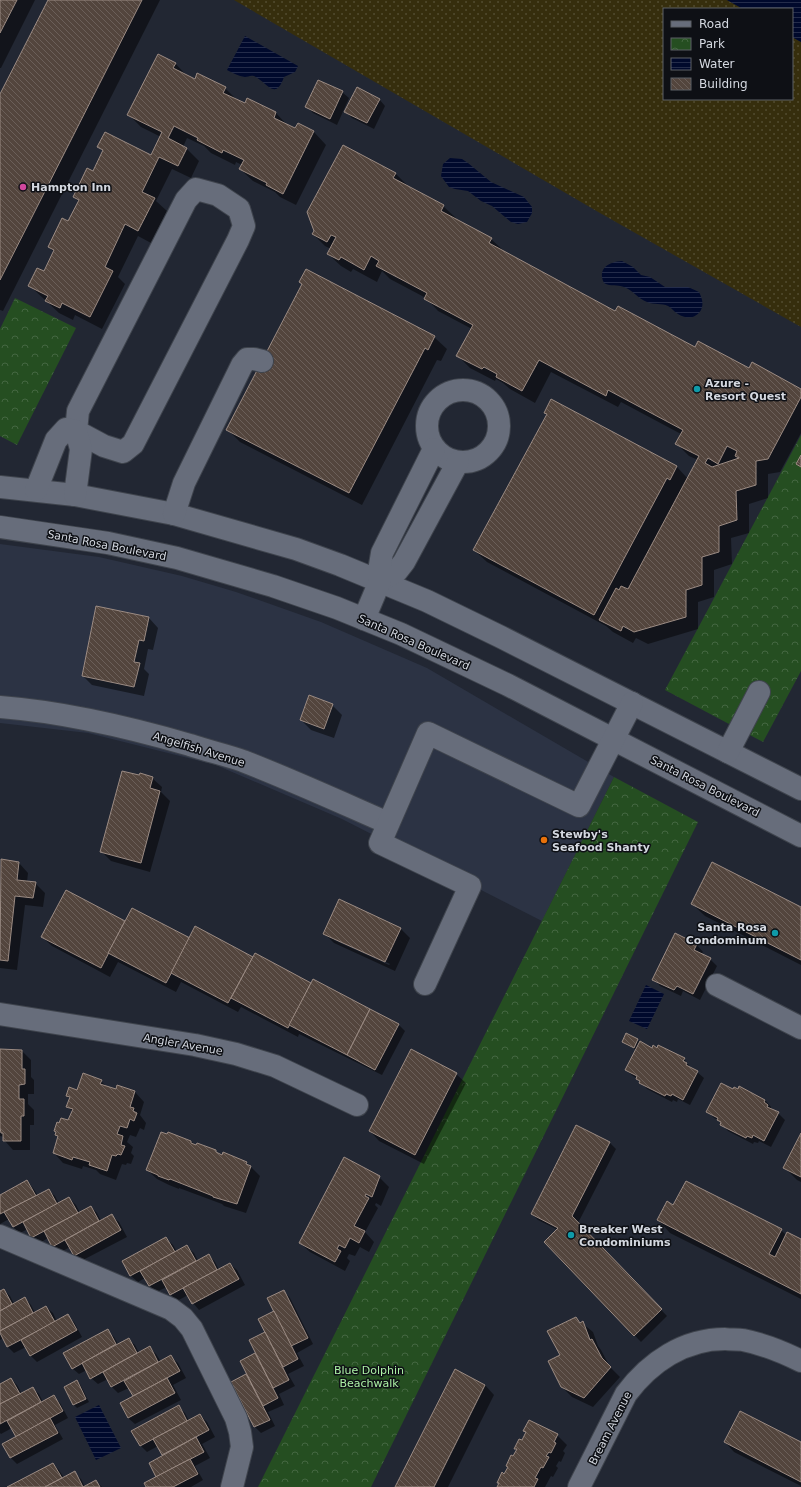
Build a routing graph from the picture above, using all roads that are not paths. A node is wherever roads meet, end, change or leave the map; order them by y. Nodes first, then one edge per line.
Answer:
1 (262, 361) dead end
2 (76, 431) junction
3 (434, 448) junction
4 (458, 462) junction
5 (0, 487) edge
6 (36, 490) junction
7 (75, 495) junction
8 (174, 514) junction
9 (0, 527) edge
10 (380, 581) junction
11 (364, 619) junction
12 (759, 692) dead end
13 (632, 703) junction
14 (0, 706) edge
15 (614, 739) junction
16 (728, 752) junction
17 (801, 789) edge
18 (388, 823) junction
19 (801, 836) edge
20 (425, 984) dead end
21 (717, 985) dead end
22 (0, 1014) edge
23 (801, 1028) edge
24 (357, 1105) dead end
25 (0, 1236) edge
26 (801, 1361) edge
27 (232, 1487) edge
28 (580, 1487) edge

1 - 8 street
2 - 2 street
2 - 6 street
2 - 7 street
3 - 4 street
3 - 4 street
3 - 10 street
4 - 10 street
5 - 6 street
6 - 7 street
7 - 8 street
8 - 10 street
9 - 11 street, Santa Rosa Boulevard
10 - 11 street
10 - 13 street
11 - 15 street, Santa Rosa Boulevard
12 - 16 street
13 - 15 street
13 - 16 street
14 - 18 street, Angelfish Avenue
15 - 18 street
15 - 19 street, Santa Rosa Boulevard
16 - 17 street
18 - 20 street
21 - 23 street
22 - 24 street, Angler Avenue
25 - 27 street
26 - 28 street, Bream Avenue

